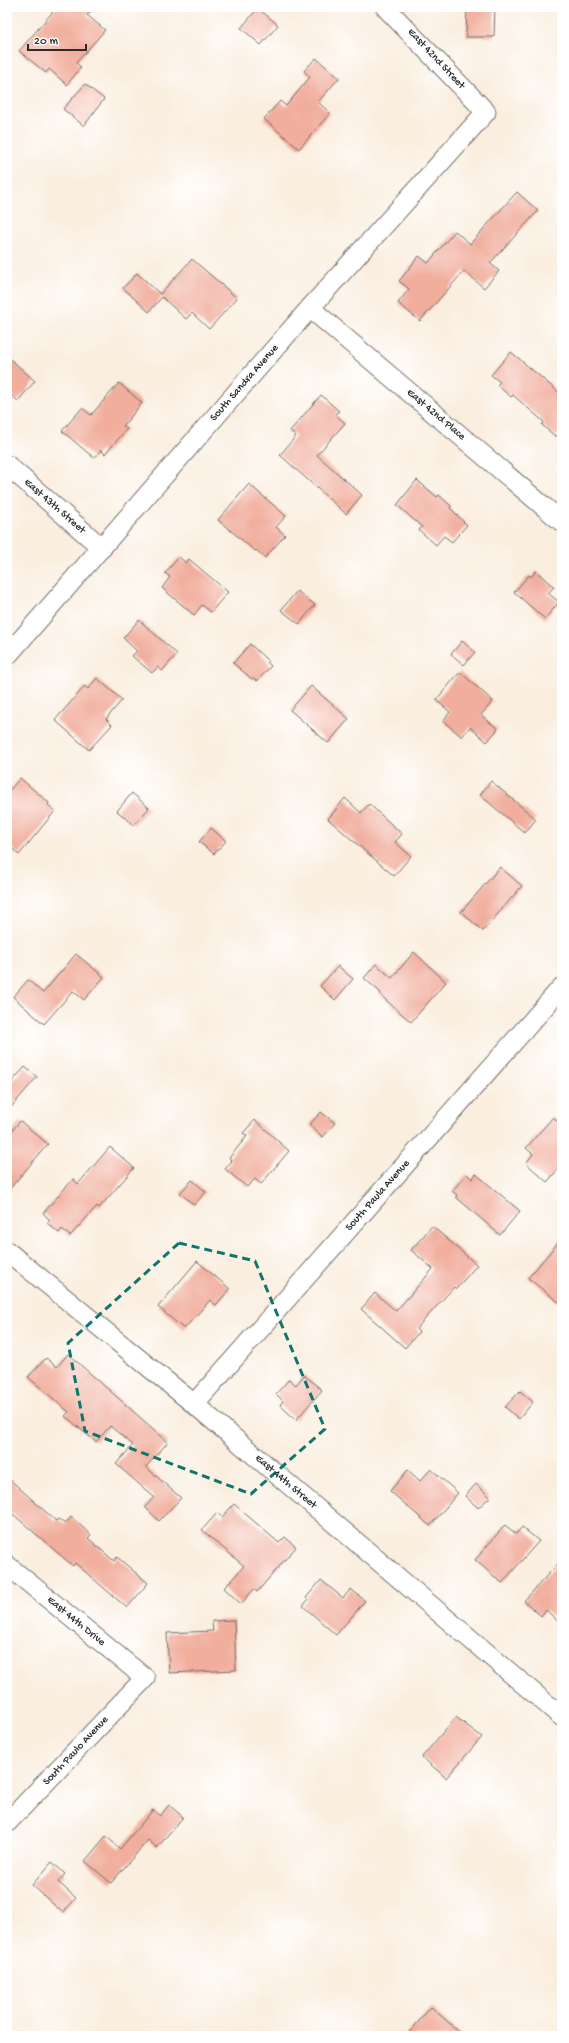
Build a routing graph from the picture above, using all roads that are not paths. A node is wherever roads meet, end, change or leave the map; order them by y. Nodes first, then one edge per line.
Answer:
1 (391, 9) edge
2 (486, 112) joint
3 (310, 308) junction
4 (7, 464) edge
5 (562, 522) edge
6 (102, 548) junction
7 (7, 656) edge
8 (562, 988) edge
9 (7, 1251) edge
10 (194, 1404) junction
11 (7, 1565) edge
12 (145, 1678) joint
13 (562, 1717) edge
14 (7, 1823) edge

1 - 2 street, East 42nd Street
2 - 3 street, South Sandra Avenue
3 - 5 street, East 42nd Place
3 - 6 street, South Sandra Avenue
4 - 6 street, East 43th Street
6 - 7 street, South Sandra Avenue
8 - 10 street, South Paula Avenue
9 - 10 street, East 44th Street
10 - 13 street, East 44th Street
11 - 12 street, East 44th Drive
12 - 14 street, South Paulo Avenue

